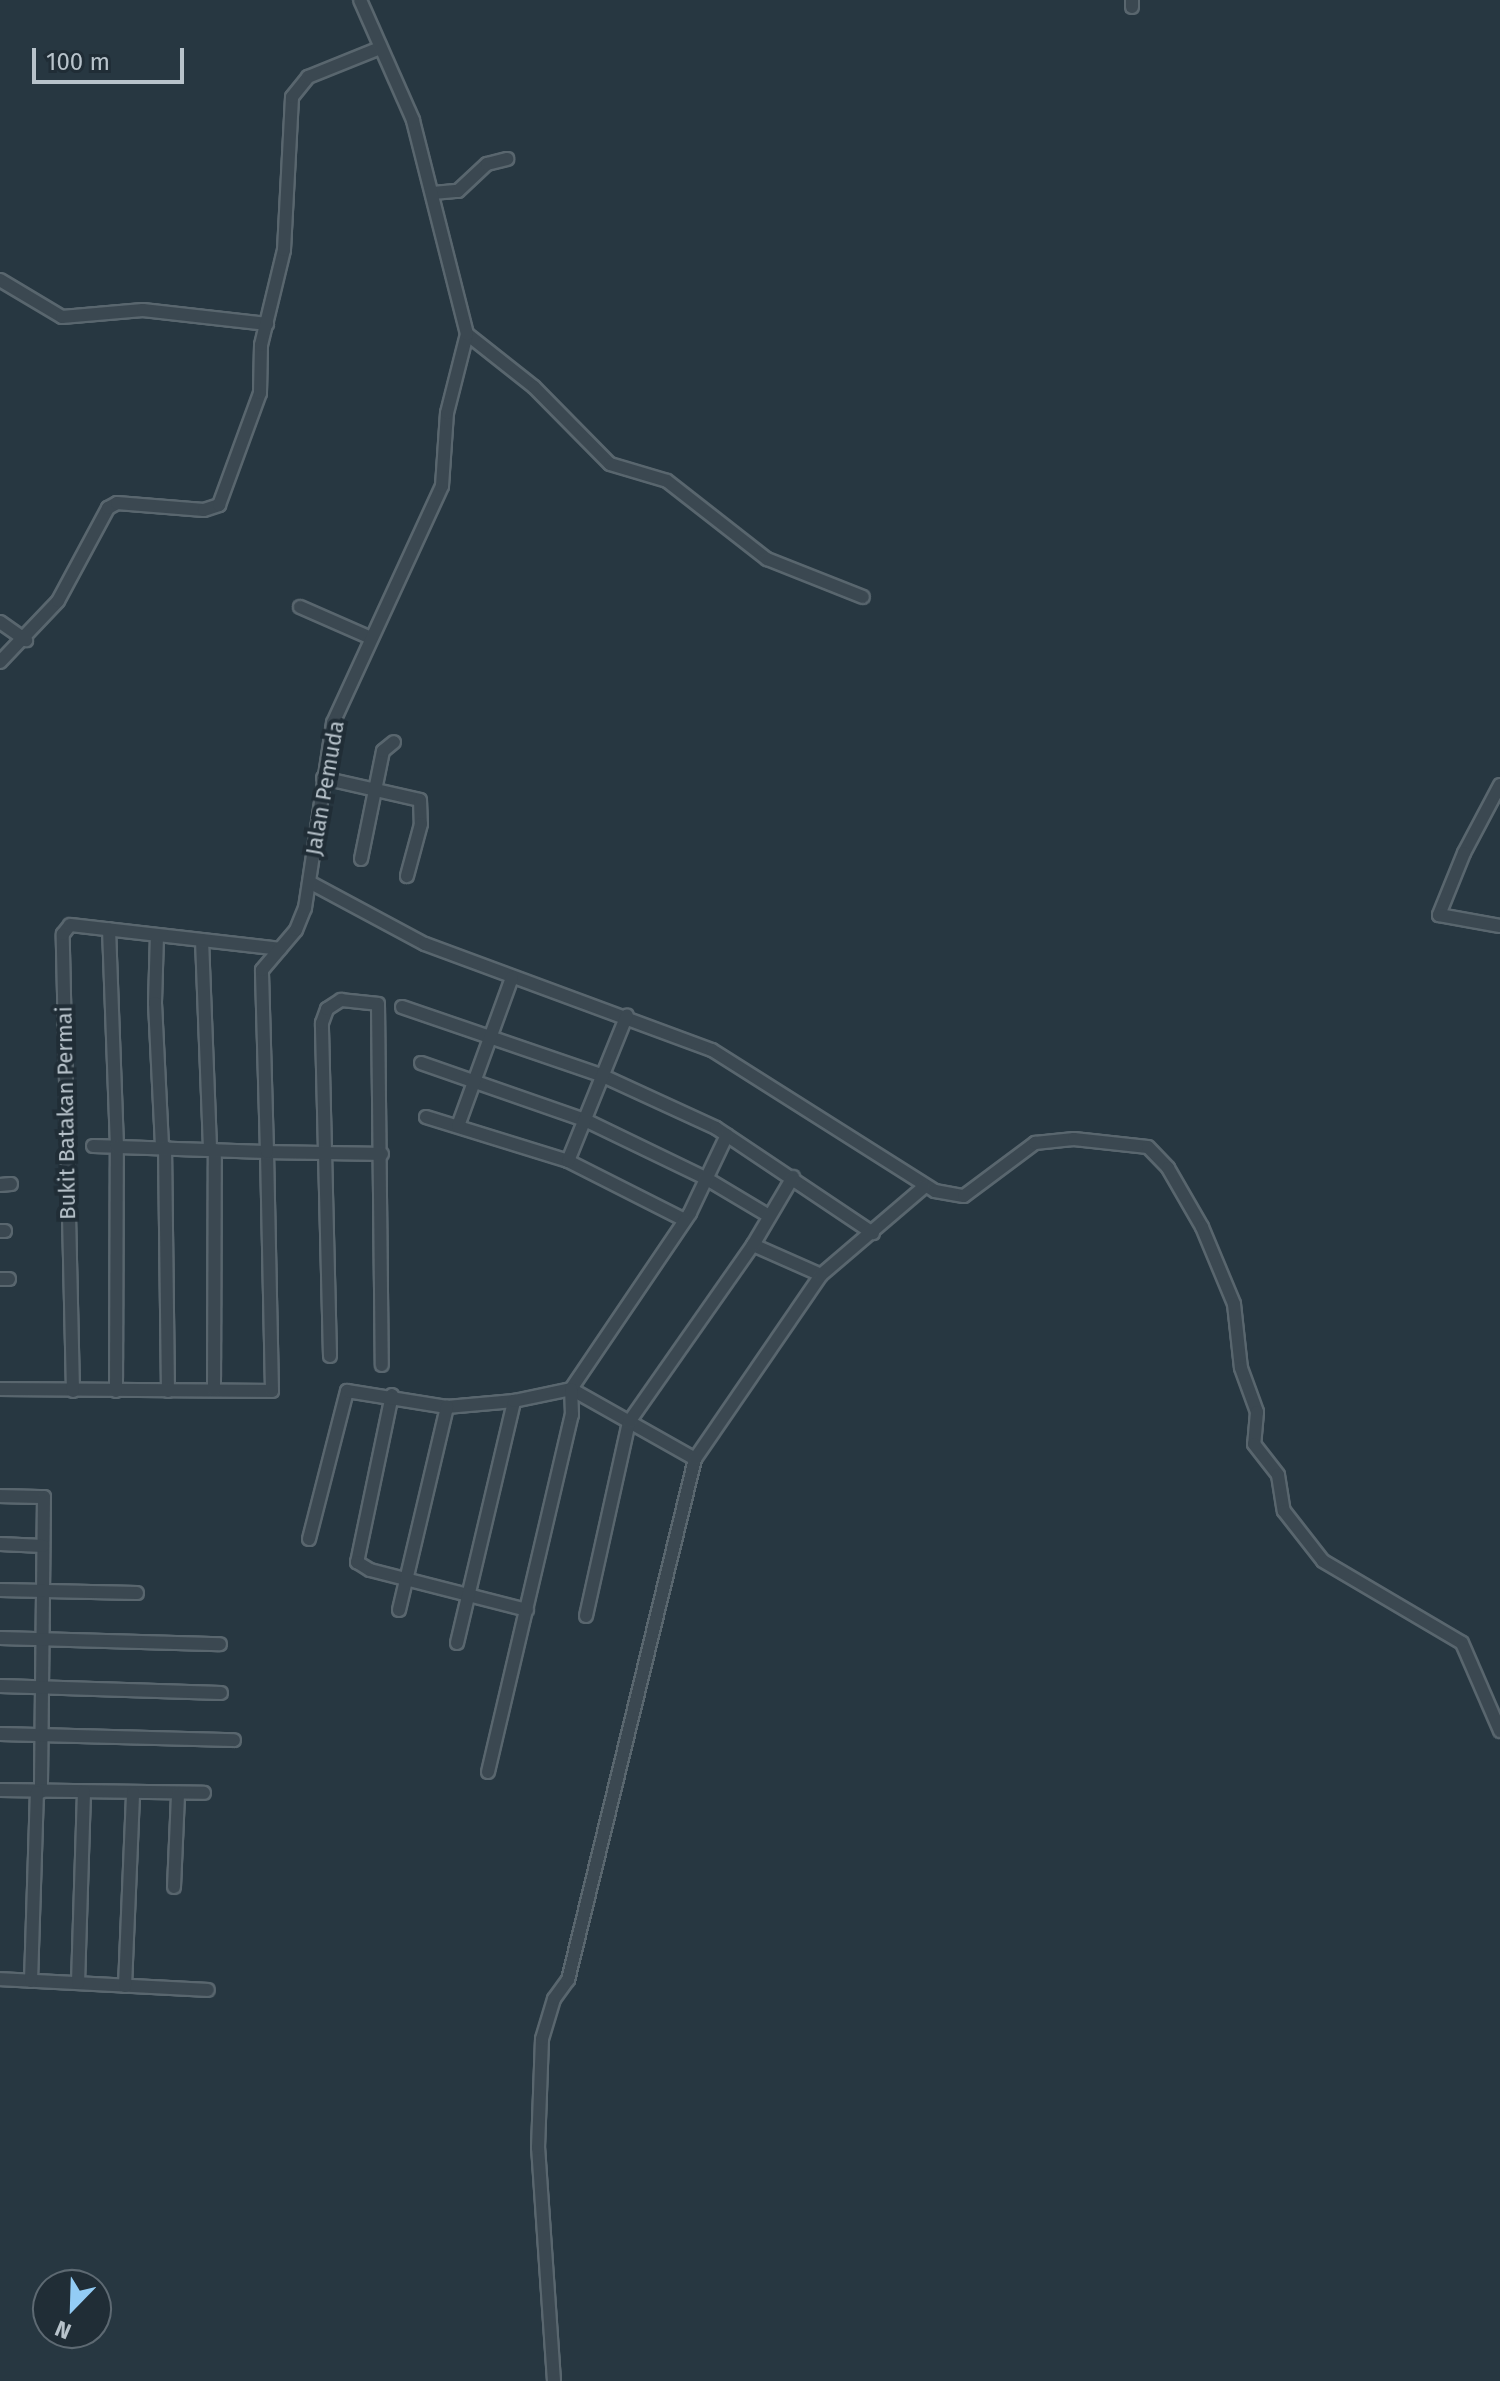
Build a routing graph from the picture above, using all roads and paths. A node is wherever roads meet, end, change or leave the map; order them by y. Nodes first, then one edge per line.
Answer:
1 (360, 0) edge
2 (380, 48) junction
3 (507, 159) dead end
4 (433, 193) junction
5 (0, 280) edge
6 (267, 324) junction
7 (467, 334) junction
8 (863, 597) dead end
9 (300, 607) dead end
10 (0, 622) edge
11 (371, 638) junction
12 (26, 640) junction
13 (0, 662) edge
14 (394, 742) dead end
15 (323, 778) junction
16 (1500, 785) edge
17 (374, 789) junction
18 (361, 859) dead end
19 (407, 876) dead end
20 (311, 883) junction
21 (1500, 926) edge
22 (109, 929) junction
23 (157, 935) junction
24 (202, 940) junction
25 (280, 949) junction
26 (512, 978) junction
27 (402, 1007) dead end
28 (627, 1015) junction
29 (491, 1037) junction
30 (421, 1063) dead end
31 (603, 1076) junction
32 (476, 1080) junction
33 (426, 1117) dead end
34 (585, 1120) junction
35 (458, 1126) junction
36 (727, 1135) junction
37 (93, 1146) dead end
38 (117, 1147) junction
39 (163, 1147) junction
40 (212, 1150) junction
41 (267, 1152) junction
42 (326, 1153) junction
43 (382, 1154) junction
44 (568, 1161) junction
45 (793, 1177) junction
46 (707, 1179) junction
47 (924, 1187) junction
48 (769, 1216) junction
49 (685, 1220) junction
50 (873, 1233) junction
51 (753, 1245) junction
52 (821, 1275) junction
53 (330, 1356) dead end
54 (382, 1365) dead end
55 (0, 1389) edge
56 (571, 1389) junction
57 (214, 1390) junction
58 (73, 1391) junction
59 (116, 1391) junction
60 (168, 1391) junction
61 (392, 1395) junction
62 (514, 1401) junction
63 (447, 1407) junction
64 (629, 1422) junction
65 (695, 1459) junction
66 (0, 1496) edge
67 (309, 1539) dead end
68 (0, 1544) edge
69 (43, 1546) junction
70 (407, 1577) junction
71 (0, 1590) edge
72 (42, 1593) junction
73 (137, 1593) dead end
74 (470, 1593) junction
75 (399, 1610) dead end
76 (527, 1610) junction
77 (586, 1616) dead end
78 (0, 1638) edge
79 (43, 1639) junction
80 (457, 1643) dead end
81 (220, 1644) dead end
82 (0, 1686) edge
83 (41, 1686) junction
84 (221, 1693) dead end
85 (1500, 1731) edge
86 (0, 1734) edge
87 (40, 1735) junction
88 (234, 1740) dead end
89 (488, 1772) dead end
90 (0, 1790) edge
91 (39, 1792) junction
92 (84, 1792) junction
93 (133, 1793) junction
94 (204, 1793) dead end
95 (178, 1794) junction
96 (174, 1887) dead end
97 (0, 1979) edge
98 (31, 1981) junction
99 (78, 1983) junction
100 (125, 1986) junction
101 (208, 1990) dead end
102 (554, 2381) edge

1 - 2 street, Jalan Pemuda
2 - 4 street, Jalan Pemuda
2 - 6 street
3 - 4 street
4 - 7 street, Jalan Pemuda
5 - 6 street
6 - 12 street
7 - 8 street
7 - 11 street, Jalan Pemuda
9 - 11 street
10 - 12 street
11 - 15 street, Jalan Pemuda
12 - 13 street
14 - 17 street
15 - 17 street
15 - 20 street, Jalan Pemuda
16 - 21 street
17 - 18 street
17 - 19 street
20 - 25 street
20 - 26 street, Jalan Pemuda
22 - 23 street, Bukit Batakan Permai
22 - 38 street, Bukit Batakan Permai
22 - 58 street, Bukit Batakan Permai
23 - 24 street, Bukit Batakan Permai
23 - 39 street
24 - 25 street, Bukit Batakan Permai
24 - 40 street
25 - 41 street
26 - 28 street, Jalan Pemuda
26 - 29 street
27 - 29 street
28 - 31 street
28 - 47 street, Jalan Pemuda
29 - 31 street
29 - 32 street
30 - 32 street
31 - 34 street
31 - 36 street
32 - 34 street
32 - 35 street
33 - 35 street
34 - 44 street
34 - 46 street
35 - 44 street
36 - 45 street
36 - 46 street
37 - 38 street
38 - 39 street
38 - 59 street, Bukit Batakan Permai
39 - 40 street
39 - 60 street
40 - 41 street
40 - 57 street
41 - 42 street
41 - 57 street
42 - 43 street
42 - 43 street
42 - 53 street
43 - 54 street
44 - 49 street
45 - 48 street
45 - 50 street
46 - 48 street
46 - 49 street
47 - 50 street
47 - 85 street
48 - 51 street
49 - 56 street
50 - 52 street
51 - 52 street
51 - 64 street
52 - 65 street
55 - 58 street
56 - 62 street
56 - 64 street
56 - 76 street
57 - 60 street
58 - 59 street
59 - 60 street
61 - 63 street
61 - 67 street
61 - 70 street
62 - 63 street
62 - 74 street
63 - 70 street
64 - 65 street
64 - 77 street
65 - 102 street
66 - 69 street
68 - 69 street
69 - 72 street
70 - 74 street
70 - 75 street
71 - 72 street
72 - 73 street
72 - 79 street
74 - 76 street
74 - 80 street
76 - 89 street
78 - 79 street
79 - 81 street
79 - 83 street
82 - 83 street
83 - 84 street
83 - 87 street
86 - 87 street
87 - 88 street
87 - 91 street
90 - 91 street
91 - 92 street
91 - 98 street
92 - 93 street
92 - 99 street
93 - 95 street
93 - 100 street
94 - 95 street
95 - 96 street
97 - 98 street
98 - 99 street
99 - 100 street
100 - 101 street

